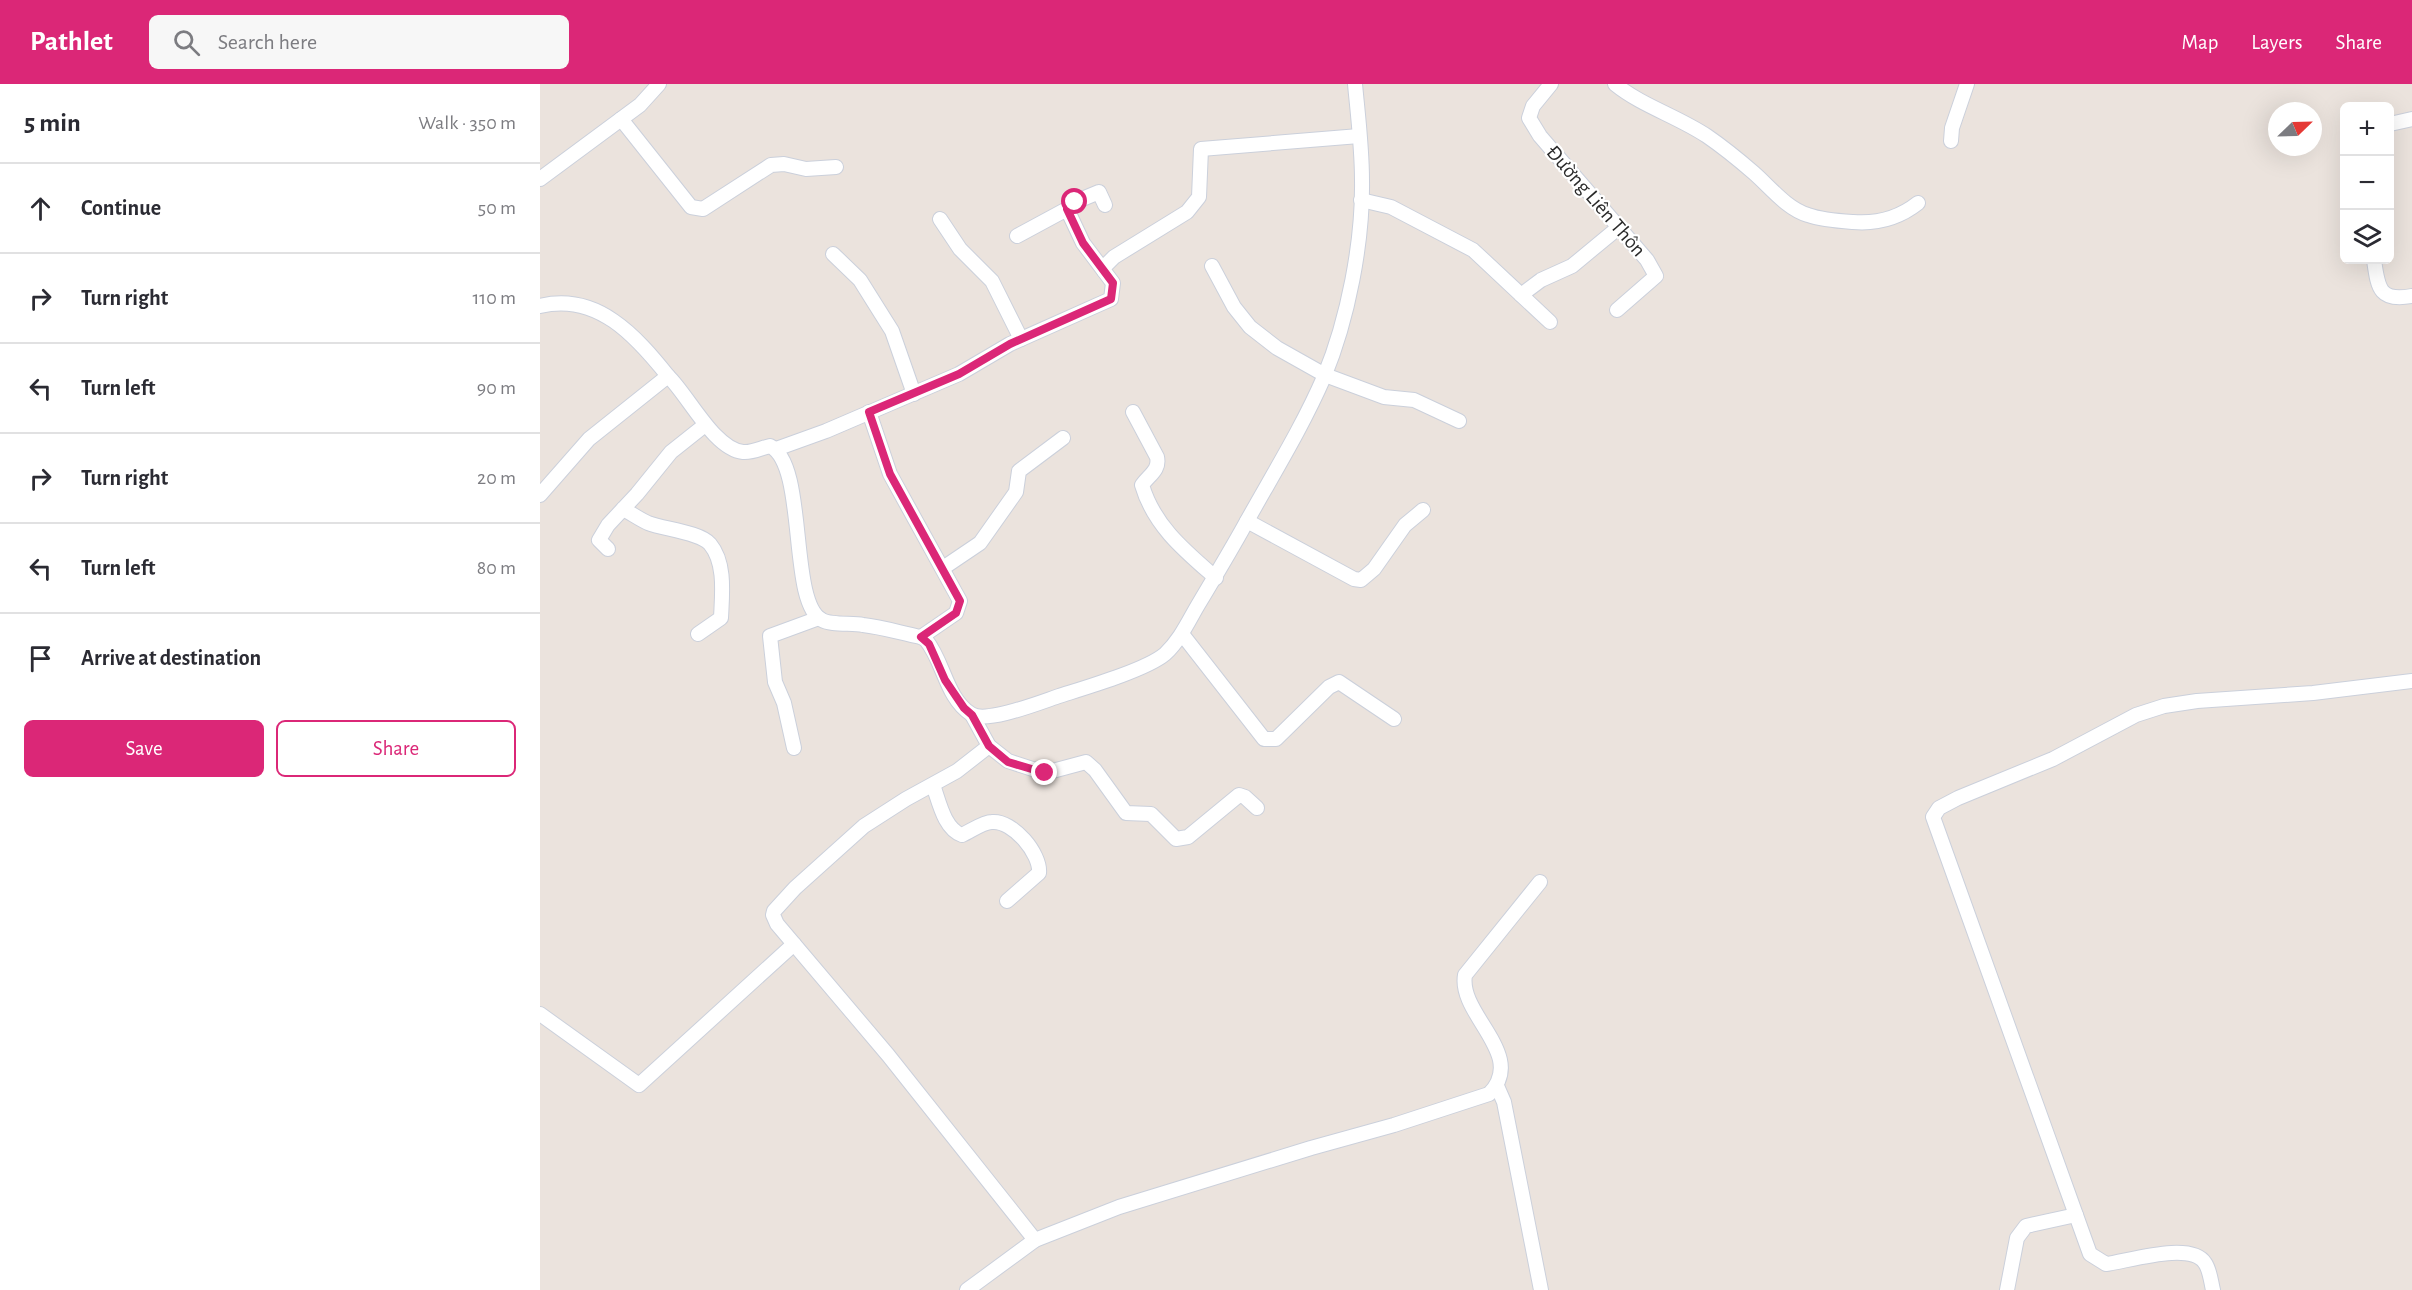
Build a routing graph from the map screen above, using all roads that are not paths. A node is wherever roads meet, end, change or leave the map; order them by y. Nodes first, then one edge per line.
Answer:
1 (659, 84) edge
2 (1355, 84) edge
3 (1551, 84) edge
4 (1615, 84) edge
5 (1967, 84) edge
6 (621, 119) junction
7 (2412, 119) edge
8 (2394, 123) edge
9 (1359, 136) junction
10 (1951, 141) dead end
11 (836, 167) dead end
12 (540, 179) edge
13 (1361, 200) junction
14 (1918, 203) dead end
15 (1105, 205) dead end
16 (1067, 209) junction
17 (940, 219) dead end
18 (1618, 228) junction
19 (1017, 236) dead end
20 (833, 254) dead end
21 (2375, 264) edge
22 (1212, 266) dead end
23 (1104, 271) junction
24 (1521, 295) junction
25 (2412, 296) edge
26 (540, 306) edge
27 (1617, 310) dead end
28 (1550, 322) dead end
29 (1021, 339) junction
30 (1325, 375) junction
31 (668, 376) junction
32 (914, 394) junction
33 (869, 412) junction
34 (1133, 412) dead end
35 (1459, 421) dead end
36 (705, 425) junction
37 (1063, 438) dead end
38 (776, 449) junction
39 (541, 492) edge
40 (623, 509) junction
41 (1423, 510) dead end
42 (1247, 521) junction
43 (608, 549) dead end
44 (943, 568) junction
45 (1216, 578) junction
46 (819, 618) junction
47 (698, 634) dead end
48 (1182, 634) junction
49 (921, 637) junction
50 (2412, 681) edge
51 (972, 715) junction
52 (1394, 719) dead end
53 (989, 746) junction
54 (794, 748) dead end
55 (933, 785) junction
56 (1257, 808) dead end
57 (1540, 882) dead end
58 (1007, 902) dead end
59 (794, 944) junction
60 (540, 1014) edge
61 (1497, 1086) junction
62 (2076, 1215) junction
63 (1035, 1240) junction
64 (966, 1290) edge
65 (1541, 1290) edge
66 (2007, 1290) edge
67 (2213, 1290) edge

1 - 6 street
2 - 9 street
3 - 18 street, Đường Liên Thôn
4 - 14 street
5 - 10 street
6 - 11 street
6 - 12 street
7 - 8 street
9 - 13 street
9 - 23 street
13 - 24 street
13 - 30 street
15 - 16 street
16 - 19 street
16 - 23 street
17 - 29 street
18 - 24 street
18 - 27 street, Đường Liên Thôn
20 - 32 street
21 - 25 street
22 - 30 street
23 - 29 street
24 - 28 street
26 - 31 street
29 - 32 street
30 - 35 street
30 - 42 street
31 - 36 street
31 - 39 street
32 - 33 street
33 - 38 street
33 - 44 street
34 - 45 street
36 - 38 street
36 - 40 street
37 - 44 street
38 - 46 street
40 - 43 street
40 - 47 street
41 - 42 street
42 - 45 street
44 - 49 street
45 - 48 street
46 - 49 street
46 - 54 street
48 - 51 street
48 - 52 street
49 - 51 street
50 - 62 street
51 - 53 street
53 - 55 street
53 - 56 street
55 - 58 street
55 - 59 street
57 - 61 street
59 - 60 street
59 - 63 street
61 - 63 street
61 - 65 street
62 - 66 street
62 - 67 street
63 - 64 street

